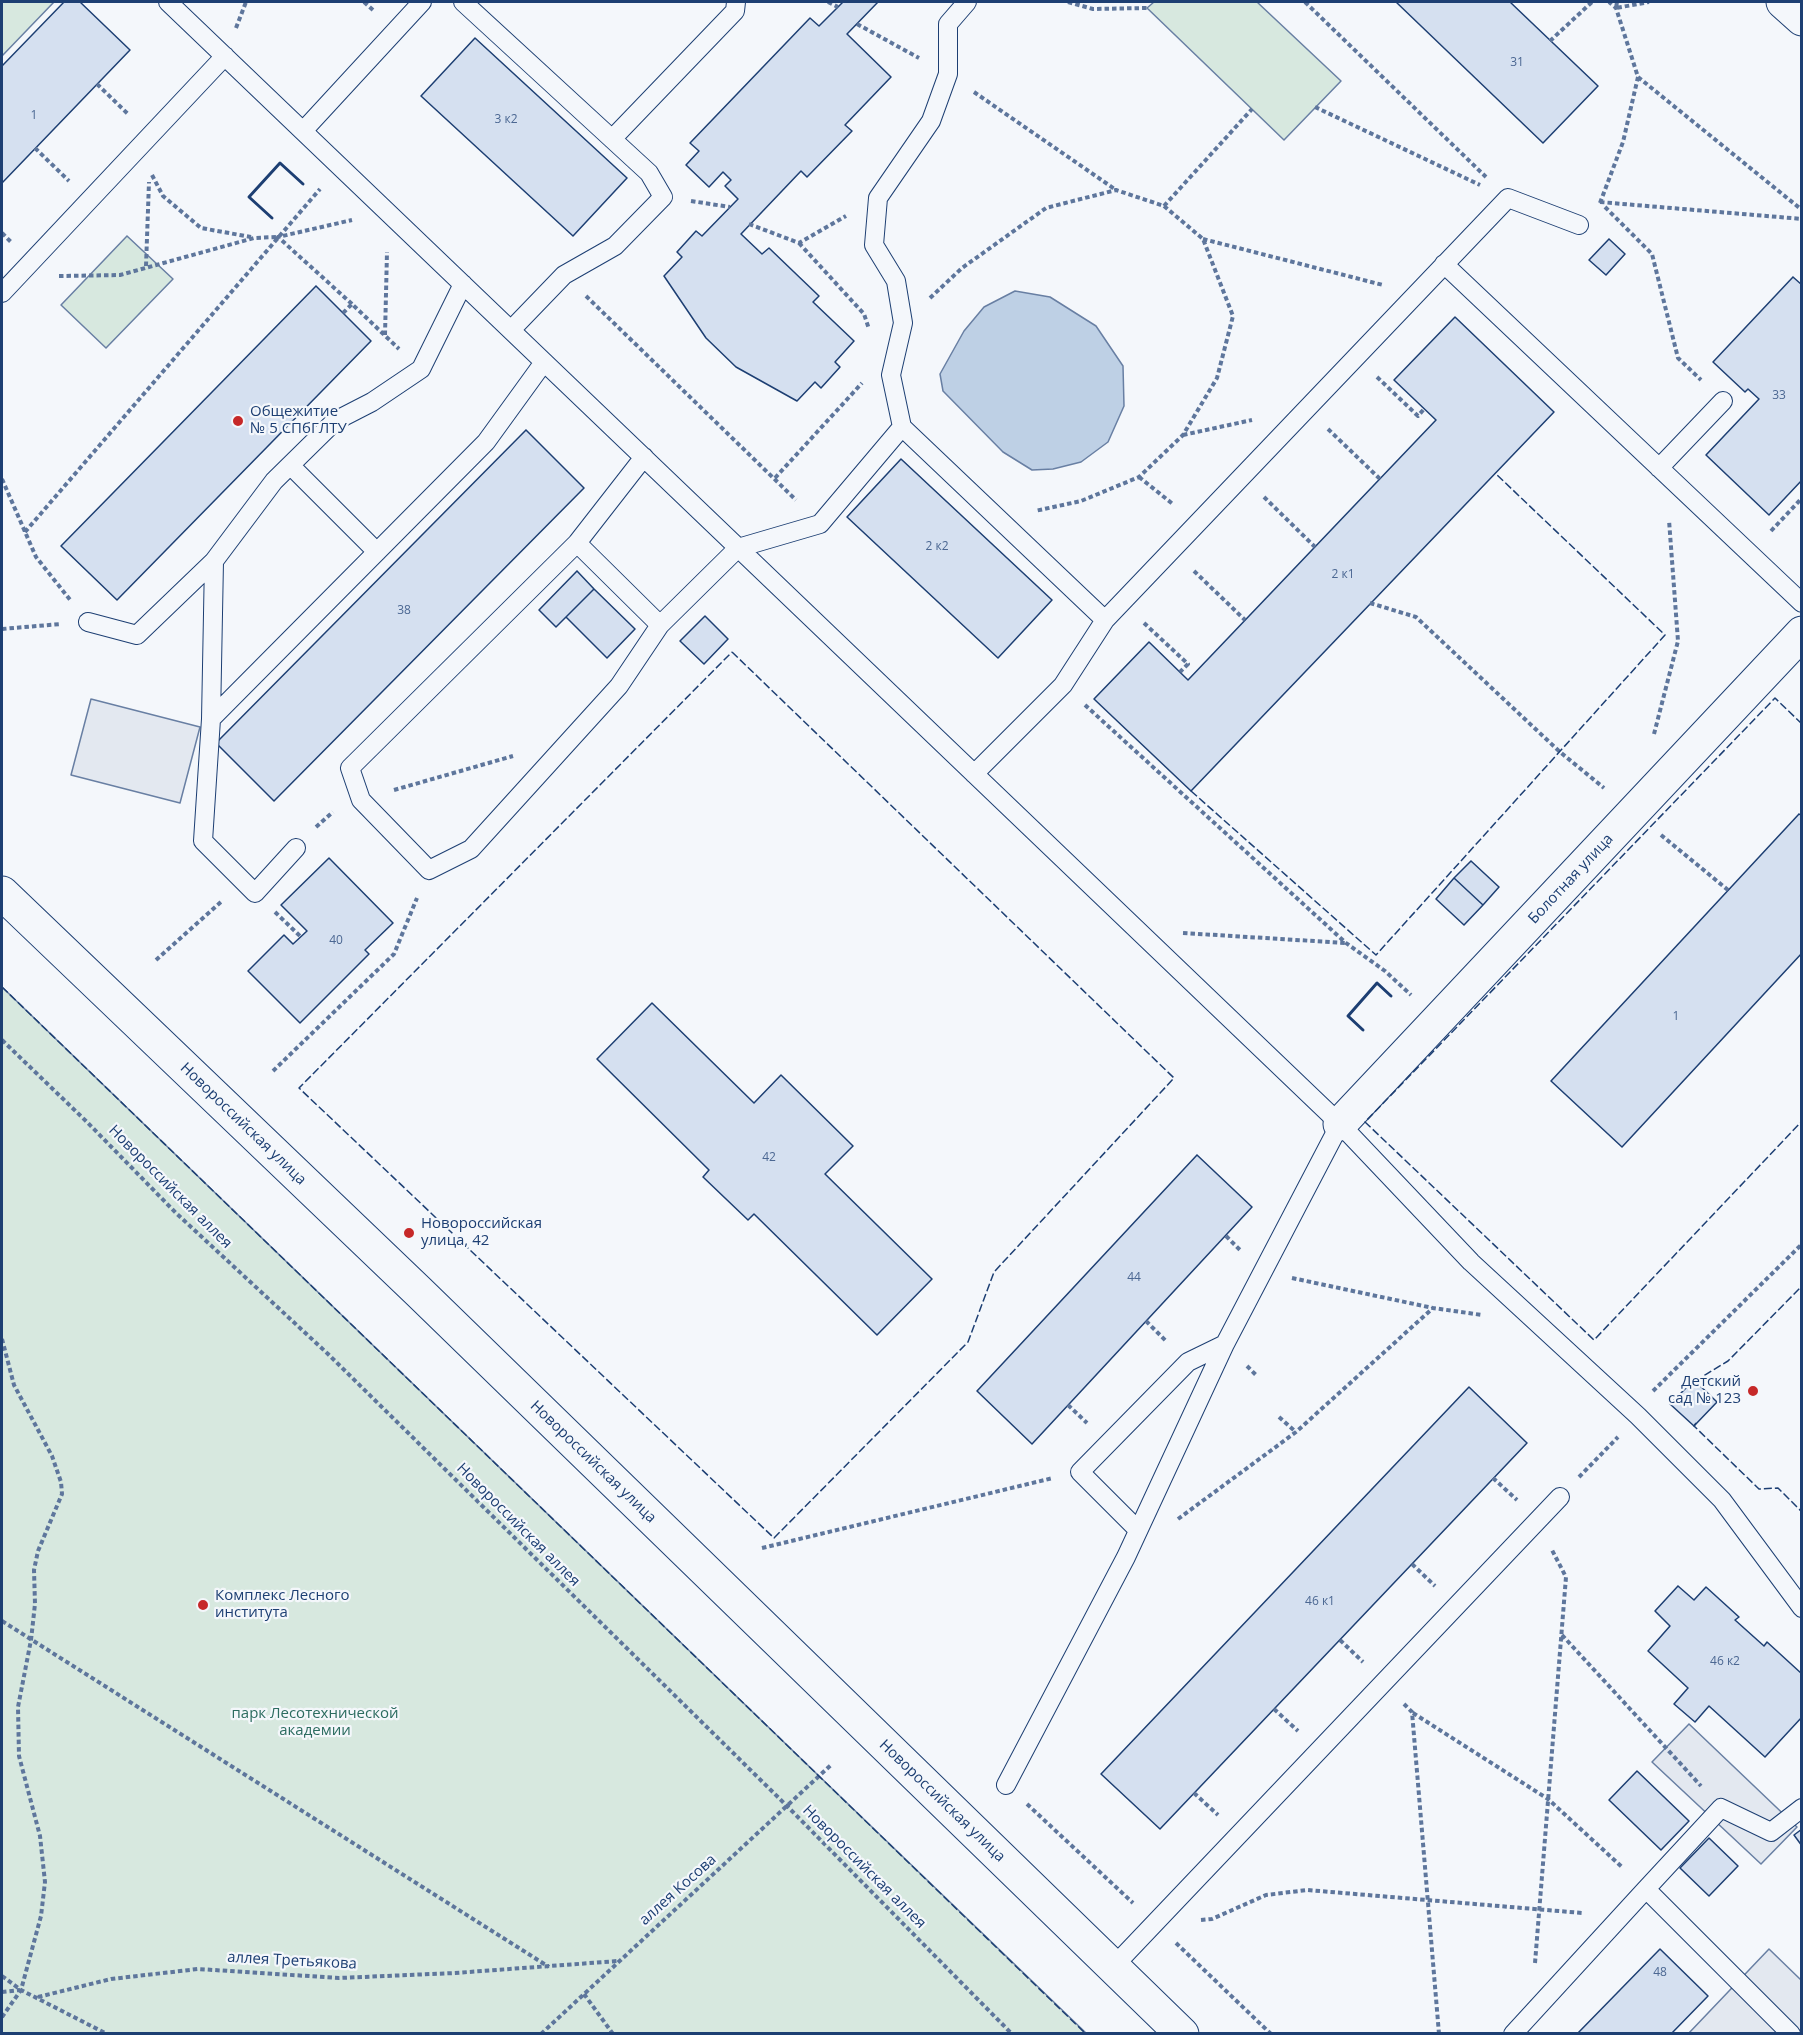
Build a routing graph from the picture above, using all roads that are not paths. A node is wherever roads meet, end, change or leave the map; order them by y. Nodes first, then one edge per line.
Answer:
1 (168, 2) edge
2 (422, 2) edge
3 (464, 2) edge
4 (736, 2) edge
5 (967, 2) edge
6 (1783, 2) edge
7 (1802, 18) edge
8 (225, 56) junction
9 (303, 131) junction
10 (612, 139) junction
11 (1579, 225) road end
12 (1444, 264) junction
13 (463, 284) junction
14 (2, 293) edge
15 (511, 330) junction
16 (544, 362) junction
17 (1723, 401) road end
18 (903, 427) junction
19 (644, 458) junction
20 (290, 465) junction
21 (1662, 471) junction
22 (577, 543) junction
23 (738, 548) junction
24 (377, 552) junction
25 (214, 561) junction
26 (1802, 603) edge
27 (1104, 620) junction
28 (88, 622) road end
29 (660, 625) junction
30 (1802, 633) edge
31 (211, 719) junction
32 (974, 774) junction
33 (296, 848) road end
34 (2, 893) edge
35 (1340, 1124) junction
36 (1225, 1344) junction
37 (1560, 1497) road end
38 (1138, 1530) junction
39 (1802, 1608) edge
40 (1006, 1785) dead end
41 (1802, 1808) edge
42 (1646, 1889) junction
43 (1113, 1967) junction
44 (1182, 2034) edge
45 (1513, 2034) edge
46 (1791, 2034) edge

1 - 8 lane
2 - 9 lane
3 - 10 lane
4 - 10 lane
5 - 18 lane
6 - 7 main road
8 - 9 lane
8 - 14 lane
9 - 13 lane
10 - 15 lane
11 - 12 lane
12 - 21 lane
12 - 27 lane
13 - 15 lane
13 - 20 lane
15 - 16 lane
16 - 19 lane
16 - 24 lane
17 - 21 lane
18 - 23 lane
18 - 27 lane
19 - 22 lane
19 - 23 lane
20 - 24 lane
20 - 25 lane
21 - 26 lane
22 - 29 lane
22 - 29 lane
23 - 29 lane
23 - 32 lane
24 - 31 lane
25 - 28 lane
25 - 31 lane
27 - 32 lane
30 - 35 main road, Болотная улица
31 - 33 lane
32 - 35 lane
34 - 43 main road, Новороссийская улица
35 - 36 lane
35 - 39 lane
36 - 38 lane
36 - 38 lane
37 - 43 lane
38 - 40 lane
41 - 42 lane
42 - 45 lane
42 - 46 lane
43 - 44 main road, Новороссийская улица

